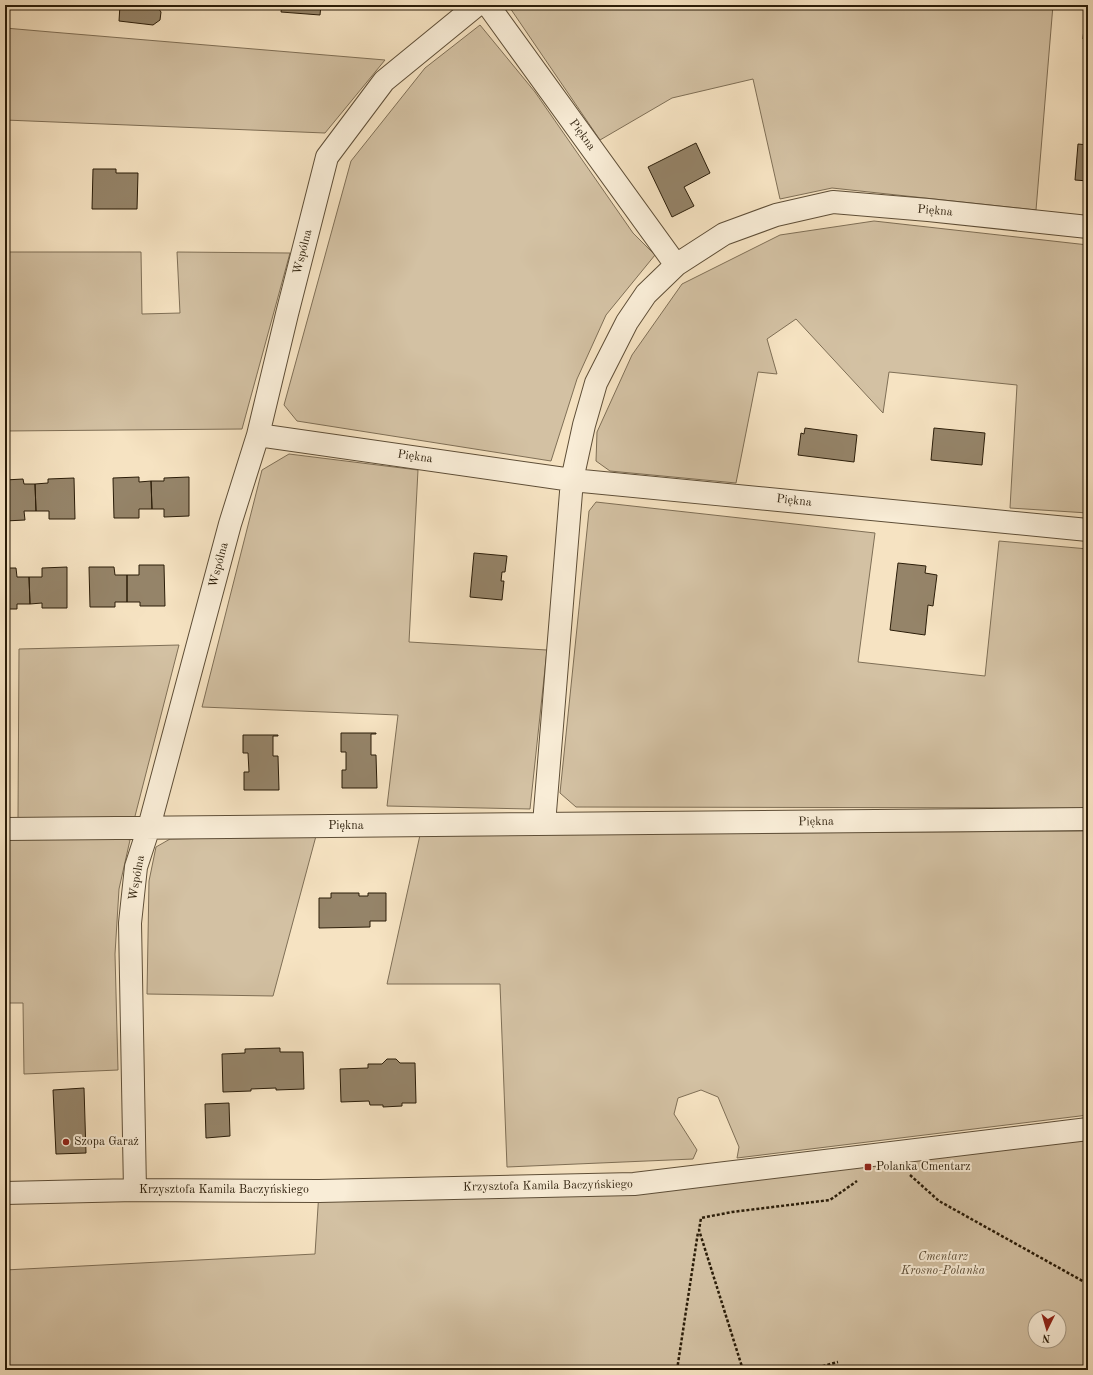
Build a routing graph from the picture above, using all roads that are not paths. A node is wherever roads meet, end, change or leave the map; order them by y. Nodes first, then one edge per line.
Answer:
1 (477, 5) edge
2 (488, 5) edge
3 (1088, 227) edge
4 (676, 265) junction
5 (258, 435) junction
6 (572, 480) junction
7 (1088, 530) edge
8 (1088, 819) edge
9 (544, 824) junction
10 (149, 827) junction
11 (5, 829) edge
12 (1088, 1129) edge
13 (135, 1190) junction
14 (5, 1193) edge

1 - 5 street, Wspólna
2 - 4 street, Piękna
3 - 4 street, Piękna
4 - 6 street, Piękna
5 - 6 street, Piękna
5 - 10 street, Wspólna
6 - 7 street, Piękna
6 - 9 street, Piękna
8 - 9 street, Piękna
9 - 10 street, Piękna
10 - 11 street, Piękna
10 - 13 street, Wspólna
12 - 13 street, Krzysztofa Kamila Baczyńskiego
13 - 14 street, Krzysztofa Kamila Baczyńskiego

